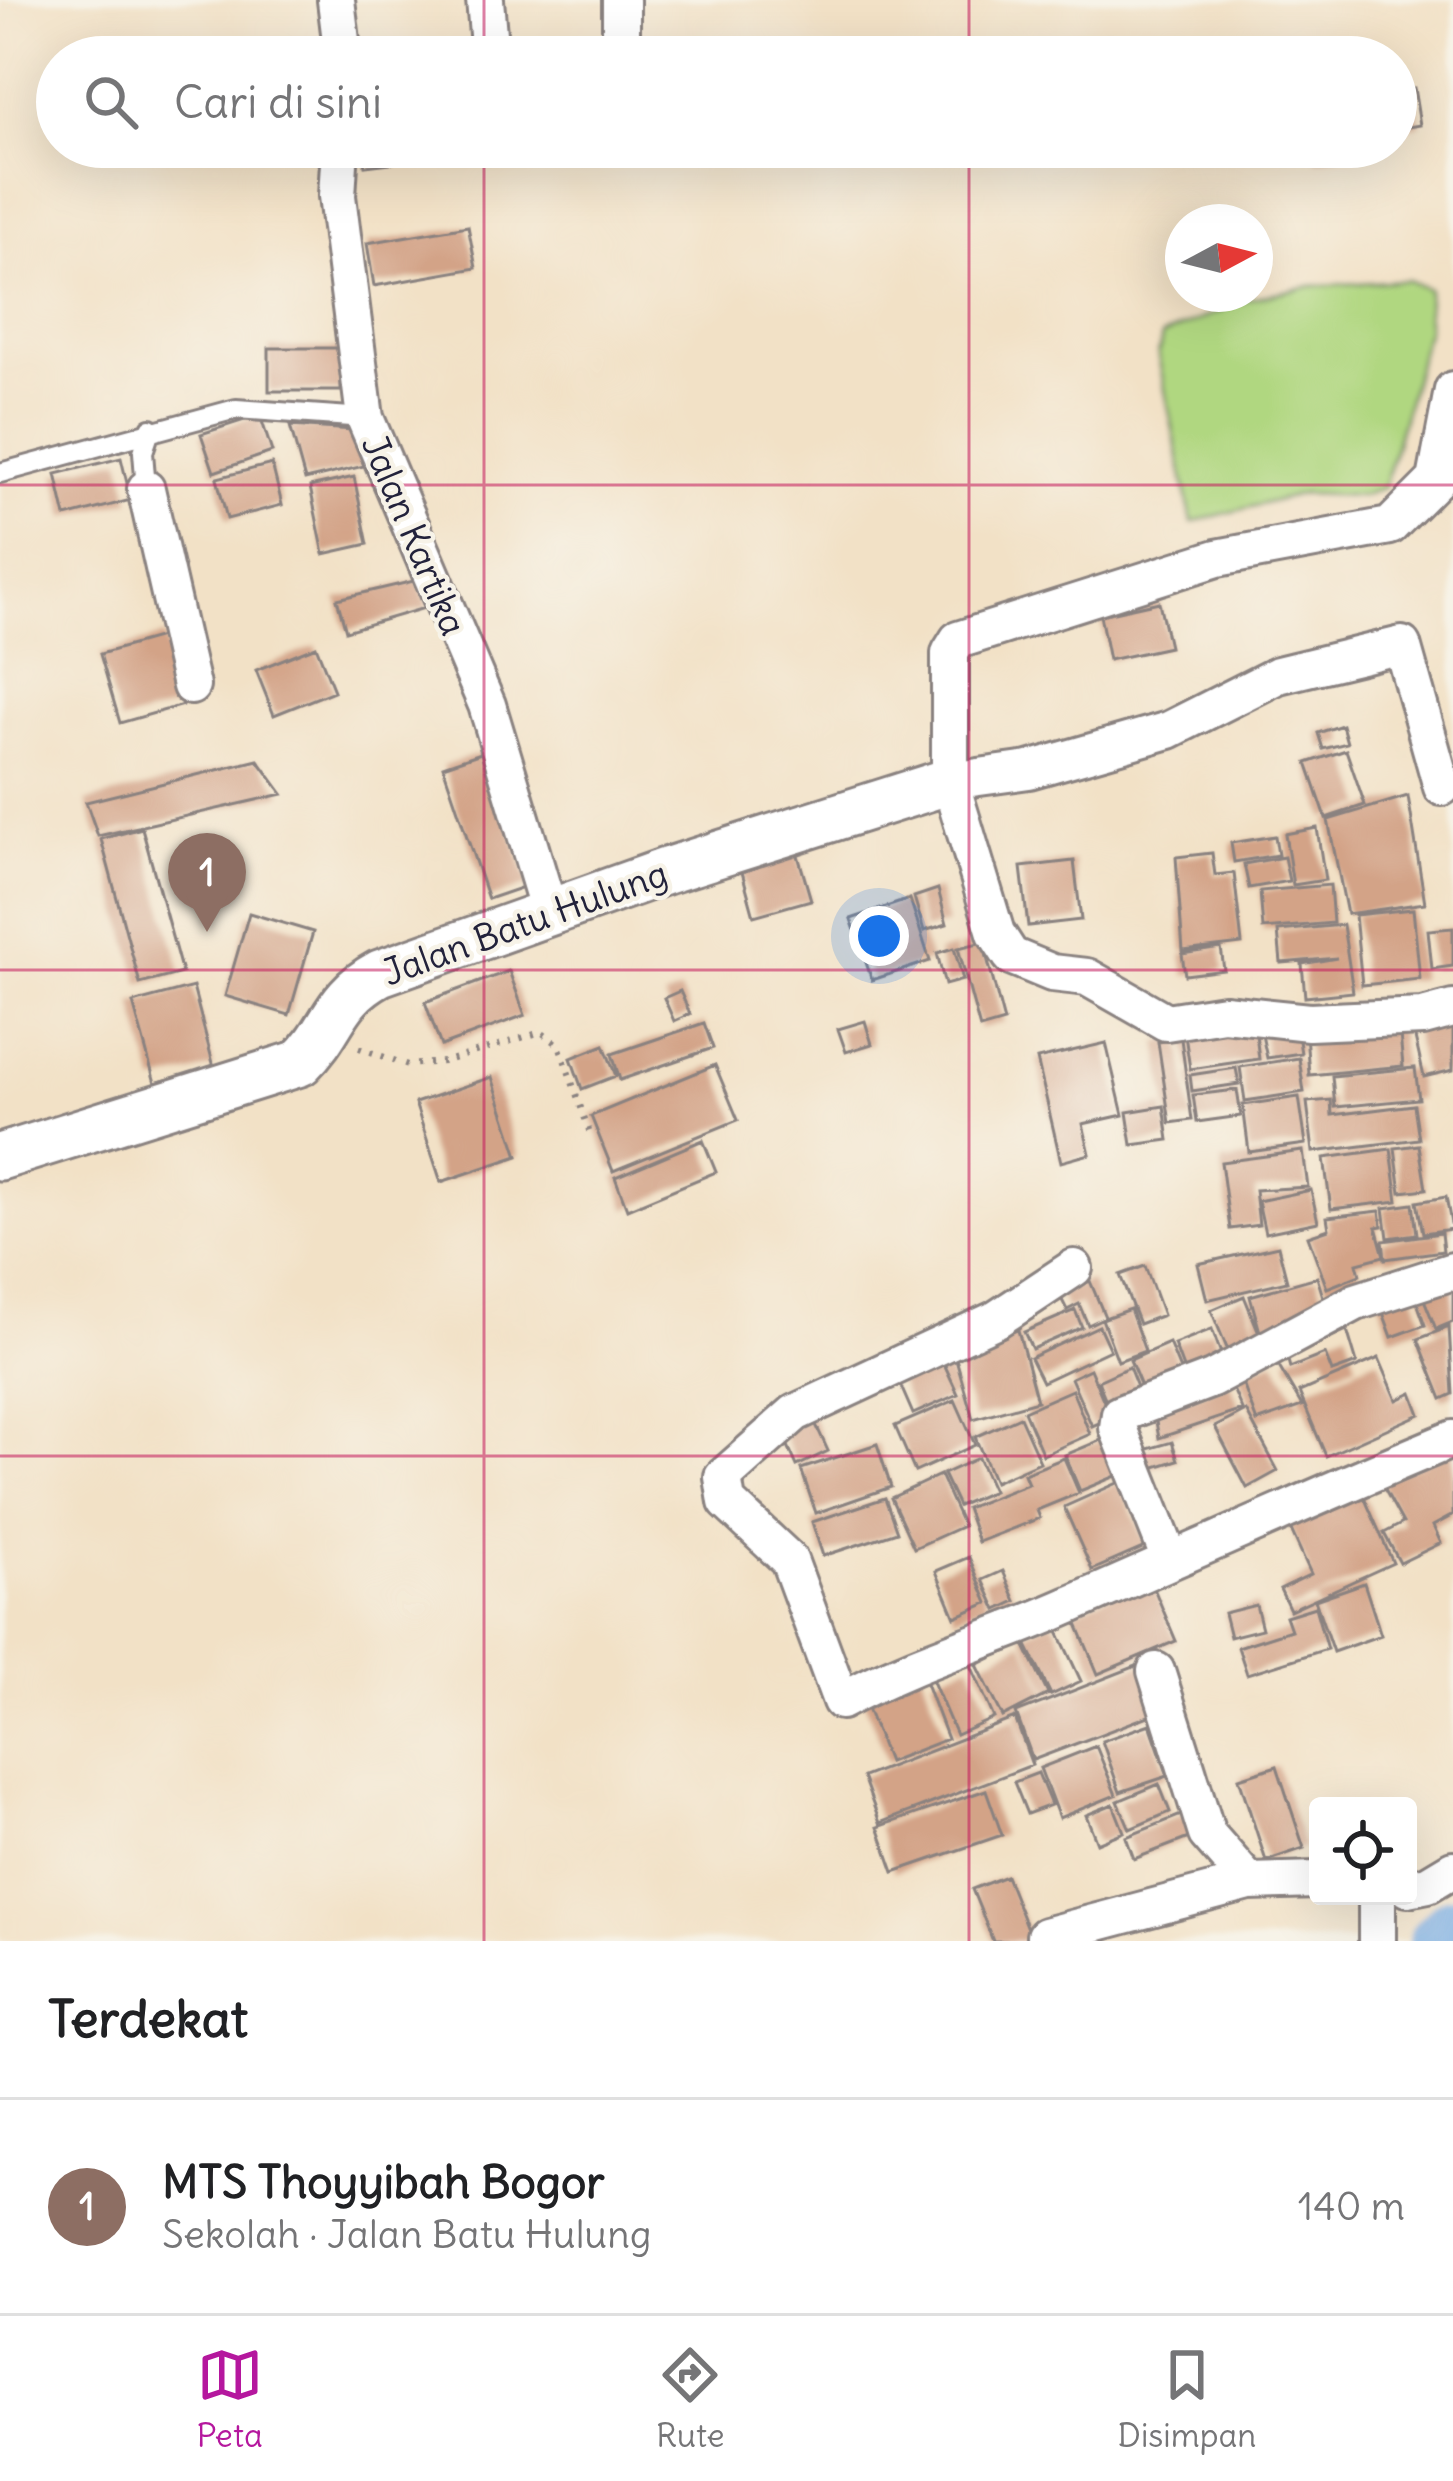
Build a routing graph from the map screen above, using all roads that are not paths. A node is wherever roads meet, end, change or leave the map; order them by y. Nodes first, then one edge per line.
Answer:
1 (335, 0) edge
2 (484, 0) edge
3 (621, 0) edge
4 (340, 36) edge
5 (488, 36) edge
6 (621, 36) edge
7 (339, 168) edge
8 (1453, 390) edge
9 (365, 418) junction
10 (151, 428) junction
11 (1446, 459) edge
12 (0, 473) edge
13 (146, 489) joint
14 (191, 686) dead end
15 (950, 781) junction
16 (1442, 787) dead end
17 (549, 911) junction
18 (1453, 1009) edge
19 (0, 1157) edge
20 (1074, 1268) dead end
21 (1453, 1271) edge
22 (1453, 1439) edge
23 (1169, 1557) junction
24 (1156, 1671) dead end
25 (1453, 1869) edge
26 (1309, 1880) edge
27 (1249, 1882) junction
28 (1417, 1886) edge
29 (1377, 1905) edge
30 (1045, 1936) dead end
31 (1377, 1941) edge

1 - 4 street
2 - 5 street
3 - 6 street
7 - 9 street, Jalan Kartika
8 - 11 street
9 - 10 lane
9 - 17 street, Jalan Kartika
10 - 12 lane
10 - 13 lane
11 - 15 street
13 - 14 street
15 - 16 street
15 - 17 street, Jalan Batu Hulung
15 - 18 street
17 - 19 street, Jalan Batu Hulung
20 - 23 street
21 - 23 street
22 - 23 street
24 - 27 street
25 - 28 street
26 - 27 street
27 - 30 street
29 - 31 street

